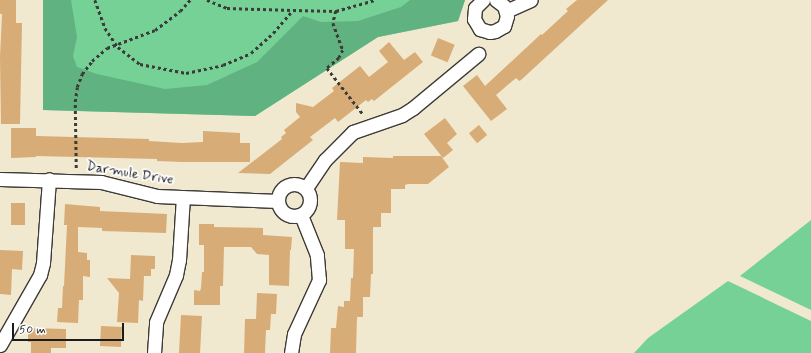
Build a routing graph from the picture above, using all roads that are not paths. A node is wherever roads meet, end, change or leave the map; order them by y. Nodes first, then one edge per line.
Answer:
1 (483, 0) edge
2 (496, 0) edge
3 (531, 0) edge
4 (506, 11) junction
5 (478, 54) dead end
6 (0, 179) edge
7 (49, 179) junction
8 (306, 188) junction
9 (183, 197) junction
10 (278, 201) junction
11 (301, 215) junction
12 (0, 345) edge
13 (154, 353) edge
14 (291, 353) edge

1 - 4 street
2 - 4 street
3 - 4 street
5 - 8 street
6 - 7 street, Darmule Drive
7 - 9 street, Darmule Drive
7 - 12 street
8 - 10 street
8 - 11 street
9 - 10 street, Darmule Drive
9 - 13 street
10 - 11 street
11 - 14 street

